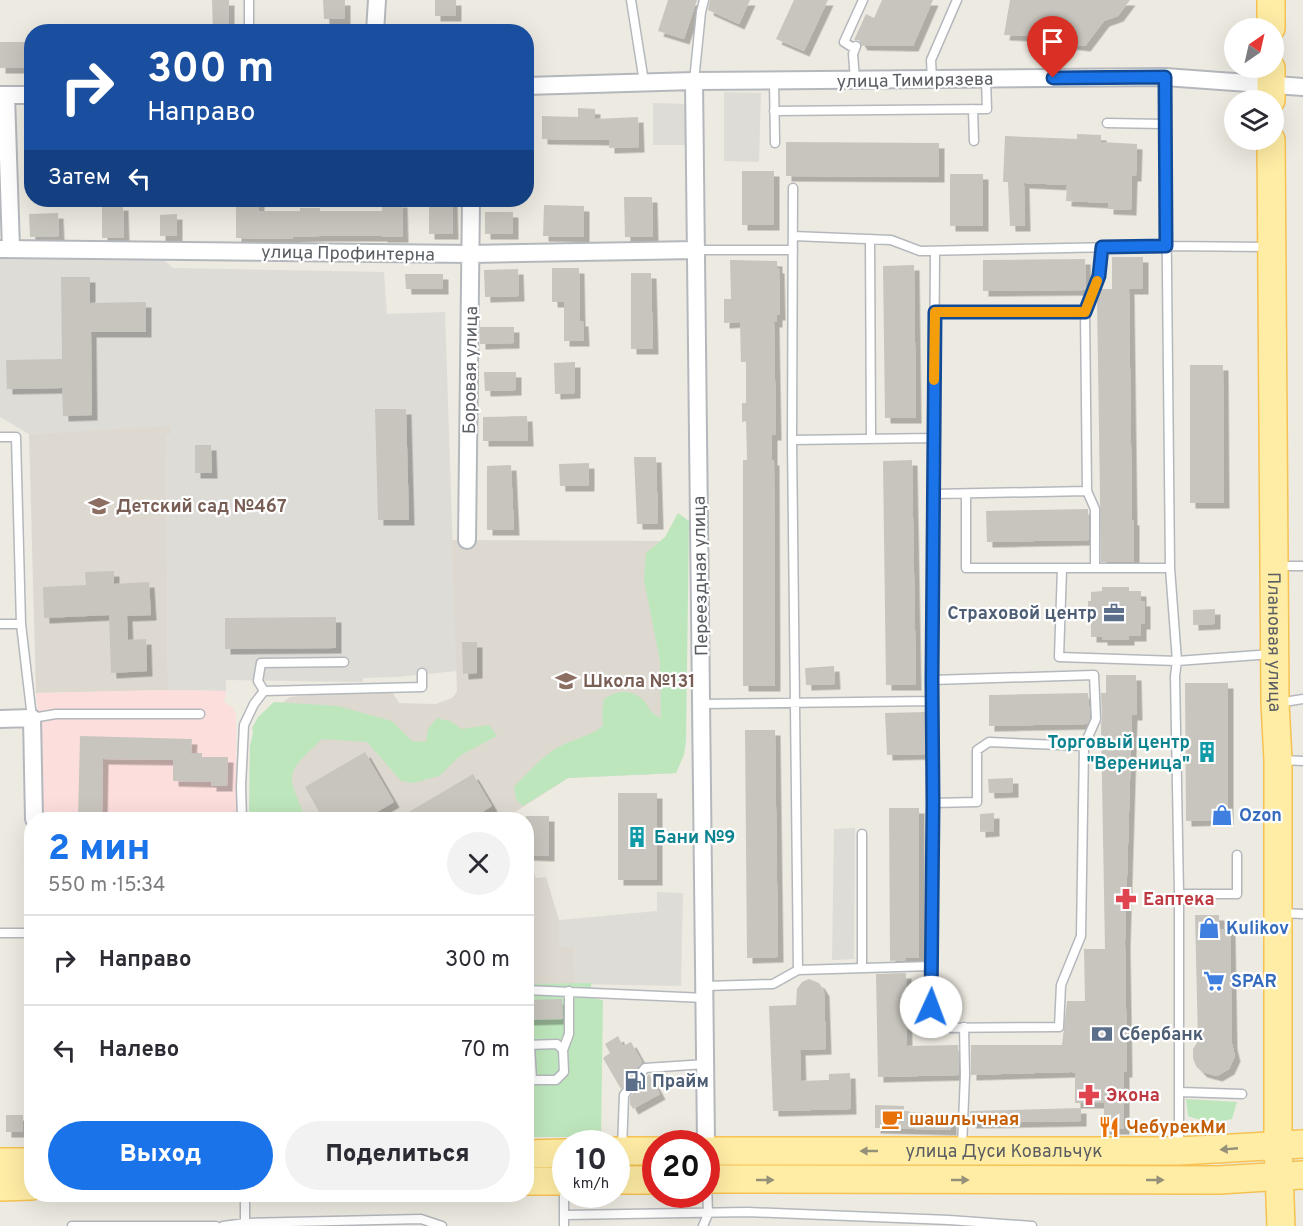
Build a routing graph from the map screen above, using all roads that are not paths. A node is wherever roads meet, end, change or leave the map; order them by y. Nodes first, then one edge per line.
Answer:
1 (249, 0) edge
2 (377, 0) edge
3 (631, 0) edge
4 (705, 0) edge
5 (863, 0) edge
6 (957, 0) edge
7 (1271, 0) edge
8 (1271, 18) edge
9 (249, 24) edge
10 (376, 24) edge
11 (1165, 77) junction
12 (932, 79) junction
13 (986, 79) junction
14 (855, 80) junction
15 (694, 81) junction
16 (774, 81) junction
17 (644, 82) junction
18 (1271, 85) edge
19 (534, 86) edge
20 (1303, 87) edge
21 (3, 95) edge
22 (24, 95) edge
23 (973, 109) junction
24 (774, 111) junction
25 (1107, 123) dead end
26 (1164, 124) junction
27 (974, 141) dead end
28 (775, 143) dead end
29 (1271, 150) edge
30 (793, 188) dead end
31 (471, 207) edge
32 (793, 236) junction
33 (870, 239) junction
34 (1166, 246) junction
35 (1102, 247) junction
36 (1271, 247) junction
37 (6, 249) edge
38 (696, 250) junction
39 (792, 250) junction
40 (935, 251) junction
41 (471, 254) junction
42 (935, 312) junction
43 (1085, 312) junction
44 (0, 437) edge
45 (934, 438) junction
46 (871, 439) junction
47 (792, 440) junction
48 (1087, 491) junction
49 (933, 494) junction
50 (966, 494) junction
51 (467, 540) dead end
52 (1275, 566) junction
53 (1303, 566) edge
54 (1062, 568) junction
55 (1095, 568) junction
56 (1170, 568) junction
57 (0, 624) edge
58 (21, 624) junction
59 (1275, 654) junction
60 (1178, 661) junction
61 (344, 662) dead end
62 (422, 673) dead end
63 (932, 680) junction
64 (264, 691) junction
65 (1303, 699) edge
66 (932, 701) junction
67 (794, 703) junction
68 (1275, 703) junction
69 (702, 704) junction
70 (200, 714) dead end
71 (32, 718) junction
72 (0, 719) edge
73 (1084, 746) junction
74 (1290, 761) edge
75 (933, 803) junction
76 (34, 812) edge
77 (242, 812) edge
78 (862, 834) dead end
79 (1237, 855) dead end
80 (1179, 894) junction
81 (1291, 913) edge
82 (0, 933) edge
83 (24, 933) edge
84 (932, 966) junction
85 (862, 968) junction
86 (798, 970) junction
87 (534, 990) edge
88 (569, 991) junction
89 (705, 992) junction
90 (964, 1027) junction
91 (534, 1045) edge
92 (563, 1050) junction
93 (706, 1064) junction
94 (534, 1080) edge
95 (1180, 1092) junction
96 (1242, 1094) dead end
97 (621, 1130) edge
98 (706, 1130) edge
99 (1291, 1144) edge
100 (720, 1151) edge
101 (962, 1151) junction
102 (1179, 1151) junction
103 (552, 1153) edge
104 (534, 1154) edge
105 (0, 1162) edge
106 (24, 1162) edge
107 (1291, 1176) edge
108 (720, 1179) edge
109 (534, 1181) edge
110 (552, 1181) edge
111 (24, 1186) edge
112 (0, 1187) edge
113 (245, 1202) edge
114 (564, 1208) edge
115 (708, 1208) edge
116 (708, 1214) junction
117 (564, 1215) junction
118 (245, 1223) junction
119 (72, 1226) edge
120 (216, 1226) edge
121 (223, 1226) edge
122 (442, 1226) edge
123 (564, 1226) edge
124 (703, 1226) edge
125 (1032, 1226) edge
126 (1281, 1226) edge

1 - 9 lane
2 - 10 street
3 - 17 lane
4 - 15 lane
5 - 14 lane
6 - 12 lane
7 - 8 main road
11 - 13 street, улица Тимирязева
11 - 18 street, улица Тимирязева
11 - 26 lane
12 - 13 street, улица Тимирязева
12 - 14 street, улица Тимирязева
13 - 23 lane
14 - 16 street, улица Тимирязева
15 - 16 street, улица Тимирязева
15 - 17 street, улица Тимирязева
15 - 38 street, Переездная улица
16 - 24 lane
17 - 19 street, улица Тимирязева
18 - 20 street, улица Тимирязева
21 - 22 street
21 - 37 street
23 - 24 lane
23 - 27 lane
24 - 28 lane
25 - 26 lane
26 - 34 lane
29 - 36 main road, Плановая улица
30 - 32 lane
31 - 41 street, Боровая улица
32 - 33 lane
32 - 39 lane
33 - 40 lane
33 - 46 lane
34 - 35 lane
34 - 36 lane
34 - 56 lane
35 - 40 lane
35 - 43 lane
36 - 52 main road, Плановая улица
37 - 41 street, улица Профинтерна
38 - 39 lane
38 - 41 street, улица Профинтерна
38 - 69 street, Переездная улица
39 - 47 lane
40 - 42 lane
41 - 51 street, Боровая улица
42 - 43 lane
42 - 45 lane
43 - 48 lane
44 - 58 lane
45 - 46 lane
45 - 49 lane
46 - 47 lane
47 - 67 lane
48 - 50 lane
48 - 55 lane
49 - 50 lane
49 - 63 lane
50 - 54 lane
52 - 53 lane
52 - 59 main road, Плановая улица
54 - 55 lane
54 - 60 lane
55 - 56 lane
56 - 60 lane
57 - 58 lane
58 - 71 lane
59 - 60 lane
59 - 68 main road, Плановая улица
60 - 80 lane
61 - 64 lane
62 - 64 lane
63 - 66 lane
63 - 73 lane
64 - 77 lane
65 - 68 lane
66 - 67 lane
66 - 75 lane
67 - 69 lane
67 - 86 lane
68 - 74 main road, Плановая улица
69 - 89 street, Переездная улица
70 - 71 lane
71 - 72 street
71 - 76 street
73 - 75 lane
73 - 90 lane
74 - 81 main road, Плановая улица
75 - 84 lane
78 - 85 lane
79 - 80 lane
80 - 95 lane
81 - 99 main road, Плановая улица
82 - 83 lane
84 - 85 lane
84 - 90 lane
85 - 86 lane
86 - 89 lane
87 - 88 lane
88 - 89 lane
88 - 92 lane
89 - 93 street, Переездная улица
90 - 101 lane
91 - 92 lane
92 - 94 lane
93 - 97 lane
93 - 98 street, Переездная улица
95 - 96 lane
95 - 102 lane
99 -> 102 main road, улица Дуси Ковальчук
99 - 107 main road, Плановая улица
101 -> 100 main road, улица Дуси Ковальчук
101 - 102 main road, улица Дуси Ковальчук
103 - 104 main road
105 - 106 main road
108 -> 107 main road, улица Дуси Ковальчук
107 - 126 main road, Плановая улица
109 - 110 main road
111 - 112 main road
113 - 118 lane
114 - 117 lane
115 - 116 lane
116 - 117 lane
116 - 124 lane
116 - 125 lane
117 - 123 lane
118 - 121 lane
118 - 122 lane
119 - 120 lane

